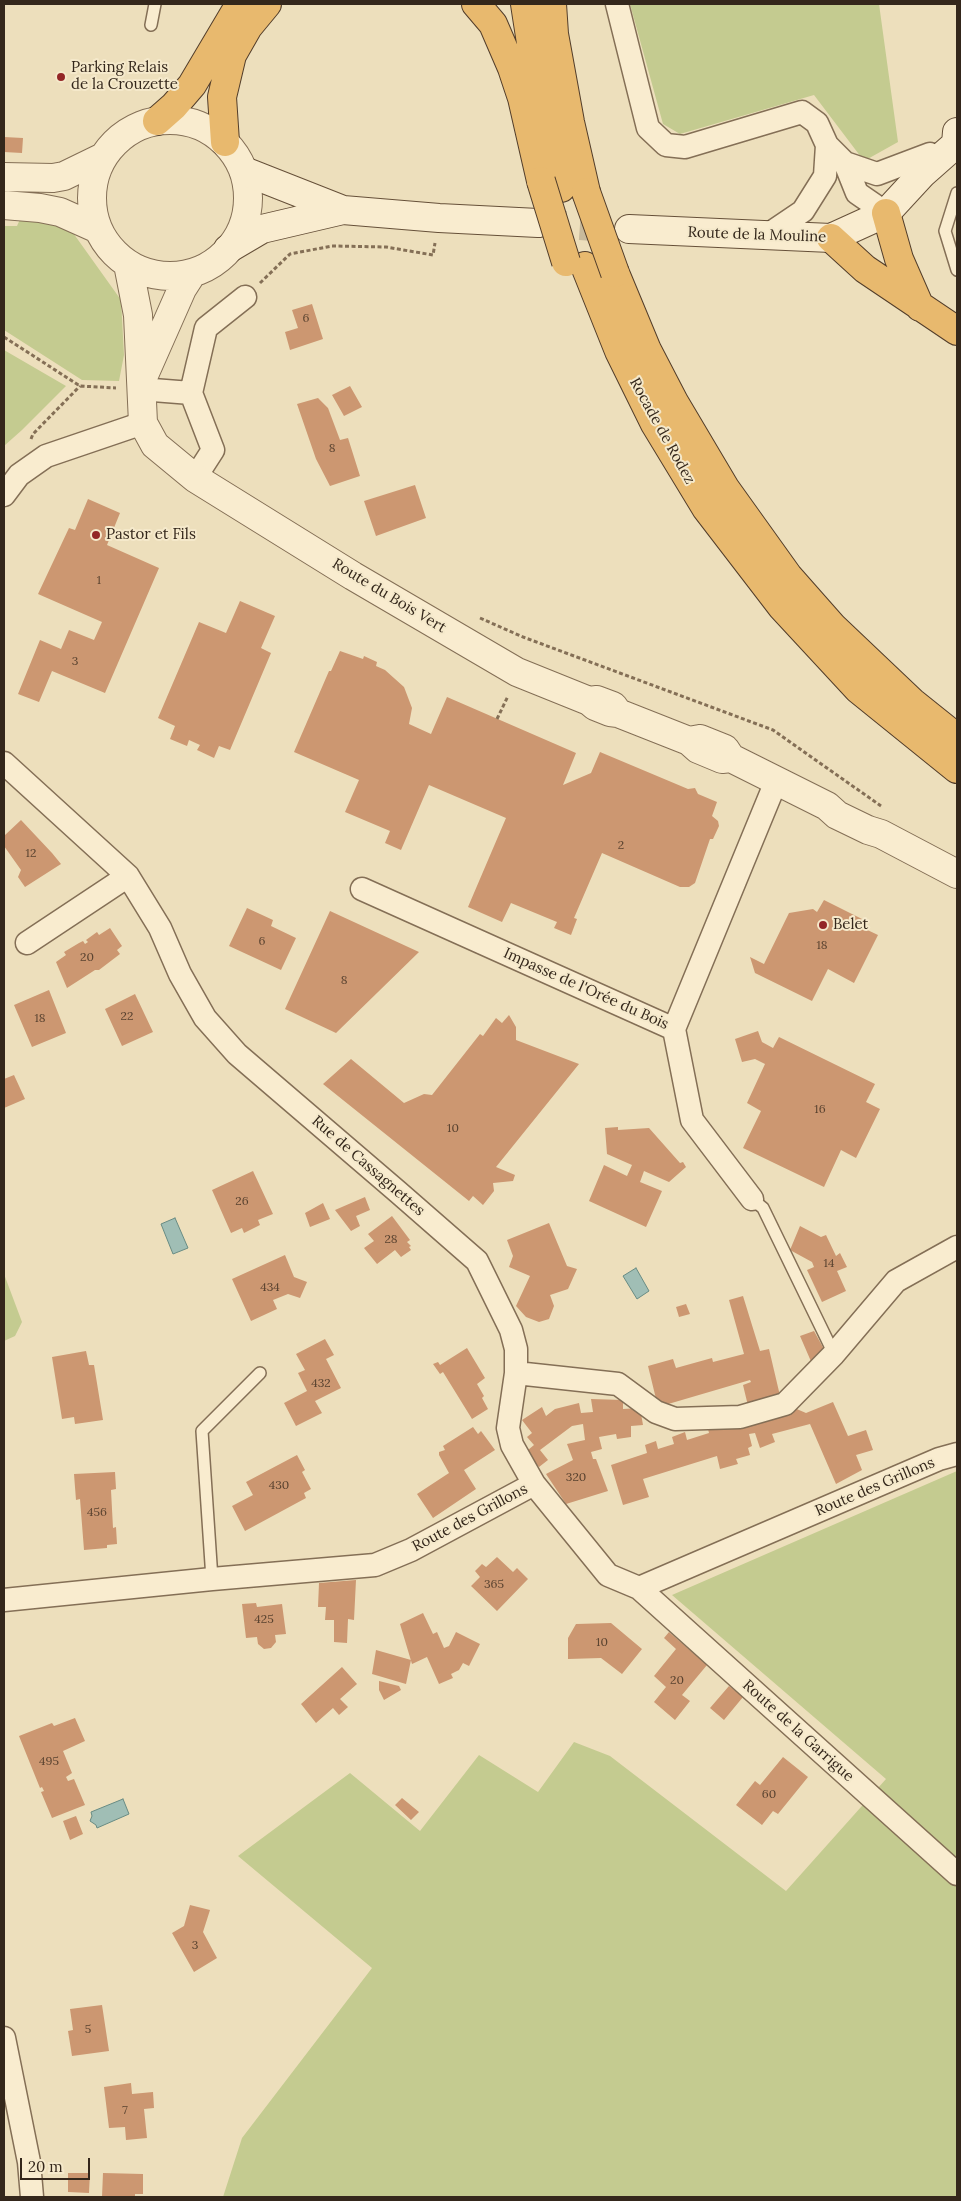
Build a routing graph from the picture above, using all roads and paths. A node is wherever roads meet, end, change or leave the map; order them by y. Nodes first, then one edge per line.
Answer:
1 (155, 4) edge
2 (240, 4) edge
3 (267, 4) edge
4 (476, 4) edge
5 (525, 4) edge
6 (552, 4) edge
7 (617, 4) edge
8 (151, 25) dead end
9 (157, 121) junction
10 (957, 132) edge
11 (225, 142) junction
12 (827, 145) junction
13 (102, 158) junction
14 (845, 163) junction
15 (926, 164) junction
16 (244, 171) junction
17 (4, 177) edge
18 (563, 187) junction
19 (957, 193) edge
20 (4, 205) edge
21 (343, 210) junction
22 (886, 212) junction
23 (538, 223) tunnel mouth
24 (98, 229) junction
25 (628, 229) tunnel mouth
26 (766, 236) junction
27 (832, 238) junction
28 (436, 239) dead end
29 (228, 250) junction
30 (128, 264) junction
31 (957, 270) edge
32 (191, 274) junction
33 (245, 297) joint
34 (920, 306) junction
35 (957, 331) edge
36 (4, 338) edge
37 (80, 386) junction
38 (133, 386) junction
39 (191, 393) junction
40 (674, 402) junction
41 (143, 423) junction
42 (31, 441) dead end
43 (195, 478) junction
44 (4, 495) edge
45 (471, 615) dead end
46 (508, 696) dead end
47 (957, 717) edge
48 (497, 719) dead end
49 (957, 738) edge
50 (4, 763) edge
51 (957, 769) edge
52 (776, 779) junction
53 (884, 822) junction
54 (957, 874) edge
55 (128, 876) junction
56 (362, 889) dead end
57 (27, 943) dead end
58 (674, 1029) junction
59 (752, 1199) joint
60 (957, 1248) edge
61 (834, 1354) junction
62 (260, 1373) dead end
63 (516, 1373) junction
64 (957, 1454) edge
65 (534, 1484) junction
66 (212, 1579) junction
67 (639, 1588) junction
68 (4, 1600) edge
69 (957, 1874) edge
70 (4, 2038) edge
71 (32, 2197) edge

1 - 8 lane
2 - 9 highway
3 - 11 highway
4 - 18 highway
5 - 18 highway, Rocade de Rodez
6 - 18 highway, Rocade de Rodez
7 - 12 street
9 - 11 street
9 - 13 street
10 - 15 street, Route de la Mouline
11 - 16 street
12 - 14 street
12 - 26 street
13 - 17 street
13 - 24 street
14 - 15 street
14 - 22 street
15 - 22 street, Route de la Mouline
16 - 21 street
16 - 29 street
18 - 40 highway, Rocade de Rodez, bridge
18 - 51 highway, Rocade de Rodez
19 - 31 lane
20 - 24 street
21 - 23 street
21 - 29 street
22 - 27 street, Route de la Mouline
22 - 34 highway
24 - 30 street
25 - 26 street, Route de la Mouline
26 - 27 street, Route de la Mouline
27 - 34 highway
28 - 33 path
29 - 32 street
30 - 32 street
30 - 38 street
32 - 38 street
33 - 39 street
34 - 35 highway
36 - 37 path
37 - 38 path
37 - 42 path
38 - 39 street
38 - 41 street
39 - 43 street
40 - 47 highway
40 - 49 highway, Rocade de Rodez
41 - 43 street, Route du Bois Vert
41 - 44 street
43 - 52 street, Route du Bois Vert
45 - 53 path
46 - 48 path
50 - 55 street, Rue de Cassagnettes
52 - 53 street
52 - 58 street, Impasse de l'Orée du Bois
53 - 54 street
55 - 57 street
55 - 63 street, Rue de Cassagnettes
56 - 58 street, Impasse de l'Orée du Bois
58 - 59 street
59 - 61 lane
60 - 61 street
61 - 63 street
62 - 66 lane
63 - 65 street, Rue de Cassagnettes
64 - 67 street, Route des Grillons
65 - 66 street, Route des Grillons
65 - 67 street, Route des Grillons
66 - 68 street, Route des Grillons
67 - 69 street, Route de la Garrigue
70 - 71 street

